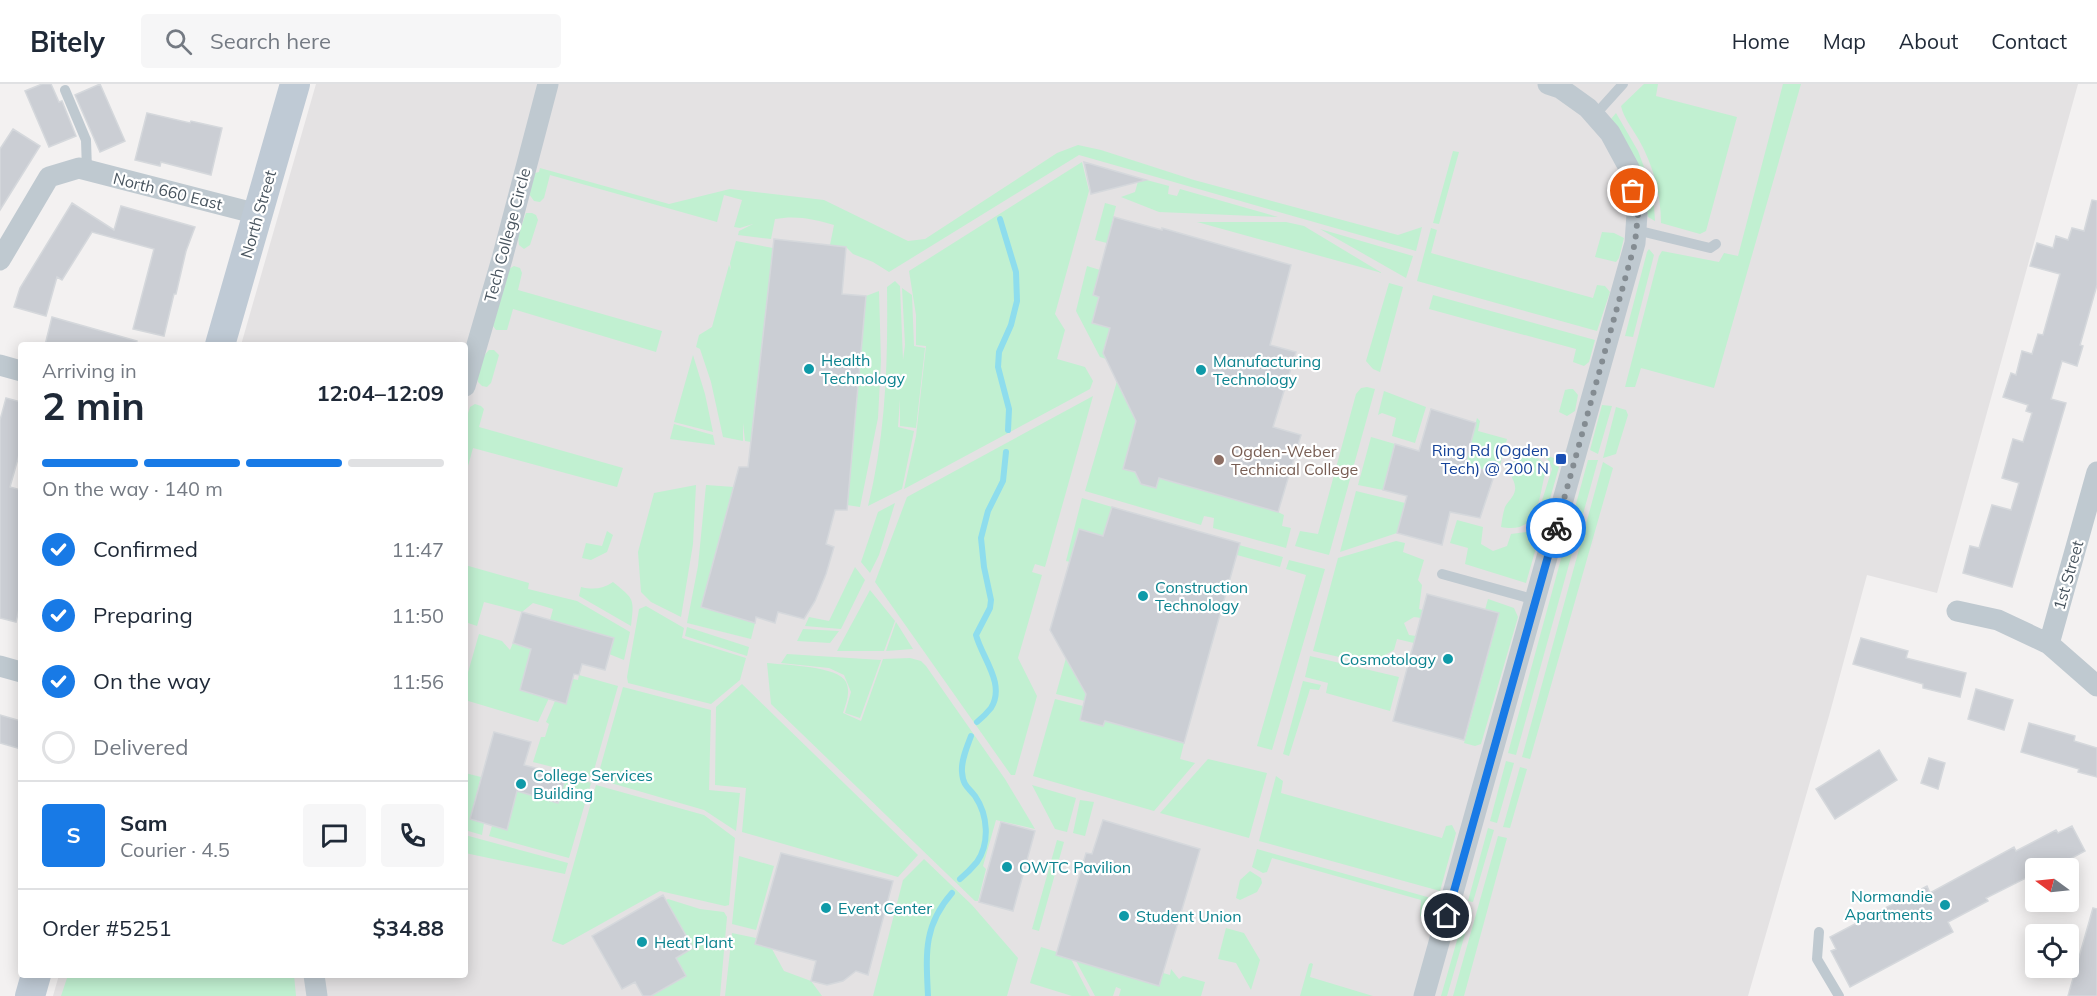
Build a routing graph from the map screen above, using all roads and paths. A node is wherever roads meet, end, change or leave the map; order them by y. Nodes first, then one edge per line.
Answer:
1 (295, 84) edge
2 (548, 84) edge
3 (1548, 84) edge
4 (1623, 84) edge
5 (65, 90) dead end
6 (1595, 115) junction
7 (83, 169) junction
8 (258, 214) junction
9 (1636, 230) junction
10 (1716, 244) dead end
11 (0, 260) edge
12 (221, 342) edge
13 (0, 365) edge
14 (18, 370) edge
15 (468, 376) edge
16 (2097, 472) edge
17 (1442, 574) dead end
18 (1536, 600) junction
19 (1958, 611) dead end
20 (2049, 644) junction
21 (0, 666) edge
22 (18, 671) edge
23 (2097, 686) edge
24 (1819, 932) dead end
25 (35, 978) edge
26 (314, 978) edge
27 (30, 996) edge
28 (317, 996) edge
29 (1424, 996) edge
30 (1839, 996) edge

1 - 8 main road, North Street
2 - 15 street, Tech College Circle
3 - 6 street
4 - 6 lane
5 - 7 lane
6 - 9 street
7 - 8 street, North 660 East
7 - 11 street
8 - 12 main road, North Street
9 - 10 lane
9 - 18 street
13 - 14 street
16 - 20 street, 1st Street
17 - 18 lane
18 - 29 street
19 - 20 street
20 - 23 street
21 - 22 street
24 - 30 lane
25 - 27 main road
26 - 28 street

